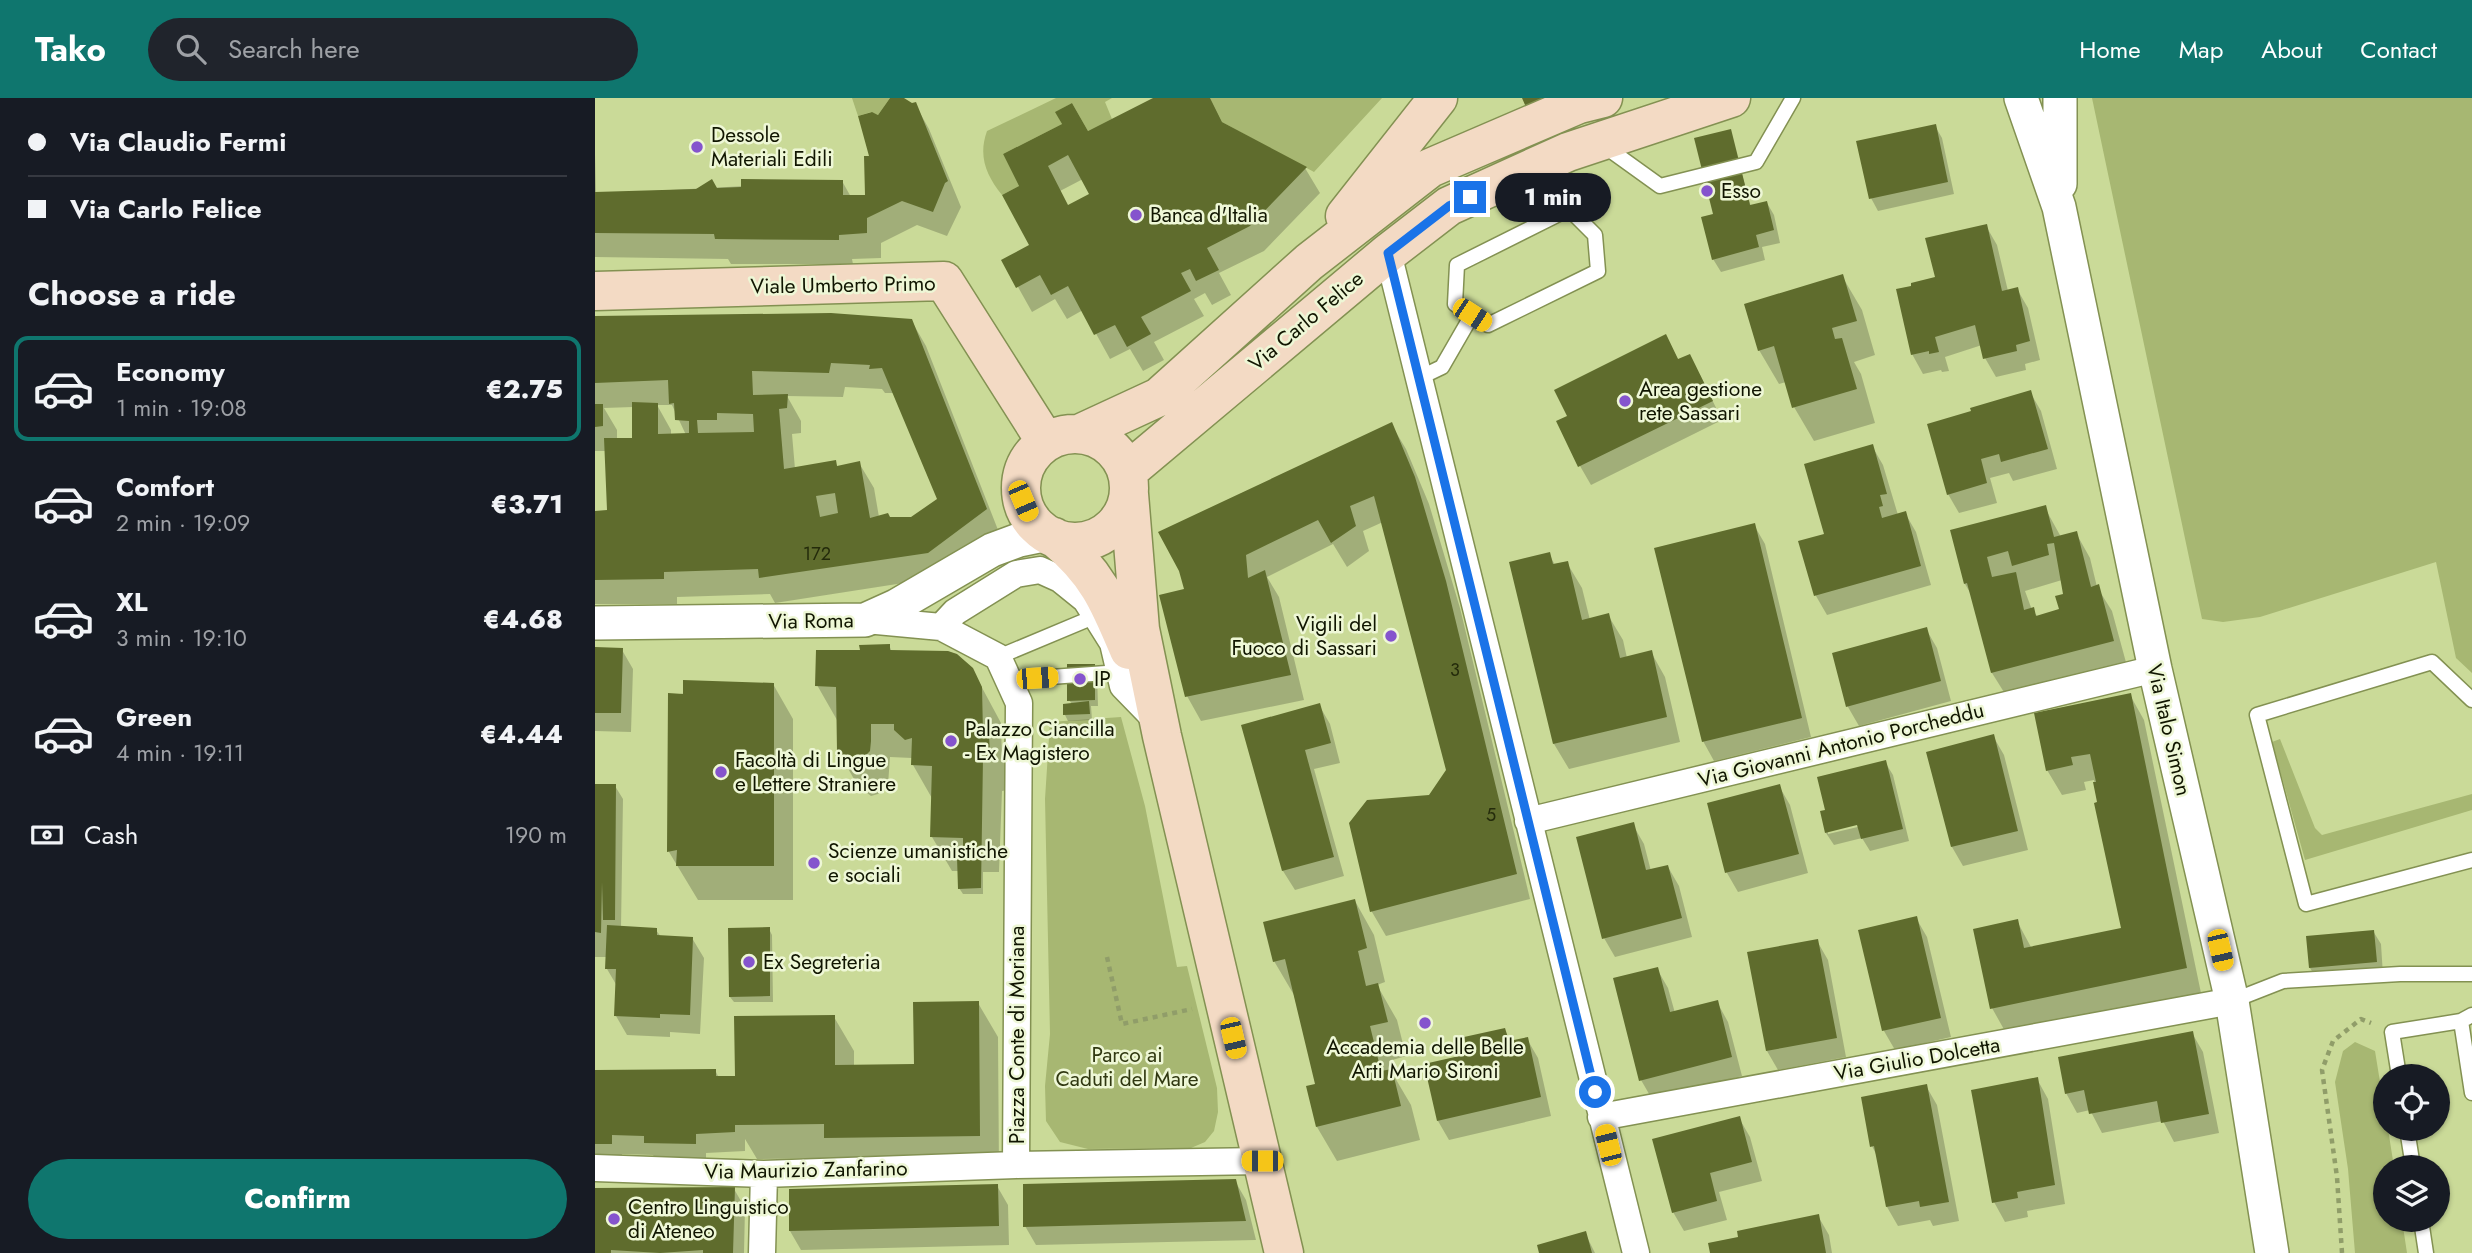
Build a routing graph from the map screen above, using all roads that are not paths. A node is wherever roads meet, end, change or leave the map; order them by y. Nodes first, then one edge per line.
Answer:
1 (1438, 98) edge
2 (1602, 98) edge
3 (1731, 98) edge
4 (1793, 98) edge
5 (2021, 98) edge
6 (2060, 98) edge
7 (1599, 142) junction
8 (2059, 207) junction
9 (1388, 253) junction
10 (1309, 261) junction
11 (595, 291) edge
12 (1472, 315) junction
13 (1419, 378) junction
14 (1063, 438) junction
15 (1128, 483) junction
16 (1051, 536) junction
17 (1097, 616) junction
18 (865, 620) junction
19 (595, 623) edge
20 (941, 627) junction
21 (1003, 668) junction
22 (2155, 669) junction
23 (1120, 672) junction
24 (2472, 701) edge
25 (1159, 724) junction
26 (1528, 821) junction
27 (2472, 860) edge
28 (2472, 974) edge
29 (2232, 1001) junction
30 (2467, 1018) edge
31 (2397, 1064) edge
32 (2472, 1093) edge
33 (1601, 1118) junction
34 (1262, 1161) junction
35 (1016, 1165) junction
36 (595, 1168) edge
37 (764, 1174) junction
38 (2423, 1232) edge
39 (762, 1253) edge
40 (1284, 1253) edge
41 (1636, 1253) edge
42 (2272, 1253) edge
43 (2426, 1253) edge

1 - 10 main road
2 - 10 main road, Via Carlo Felice
3 - 7 main road, Via Carlo Felice
4 - 7 lane
5 - 8 street, Via Italo Simon
6 - 8 street, Via Italo Simon
7 - 9 main road, Via Carlo Felice
8 - 22 street, Via Italo Simon
9 - 13 street
9 - 15 main road, Via Carlo Felice
10 - 14 main road
11 - 14 main road, Viale Umberto Primo
12 - 12 lane
12 - 13 lane
13 - 26 street
14 - 15 main road
14 - 16 main road
15 - 16 main road
15 - 25 main road
16 - 18 street, Via Roma
16 - 25 main road
17 - 20 street
17 - 21 lane
17 - 23 street
18 - 19 street, Via Roma
18 - 20 street
20 - 21 street
21 - 23 lane
21 - 35 street, Piazza Conte di Moriana
22 - 26 street, Via Giovanni Antonio Porcheddu
22 - 29 street, Via Italo Simon
23 - 25 street
24 - 27 lane
25 - 34 main road
26 - 33 street
28 - 29 lane
29 - 33 street, Via Giulio Dolcetta
29 - 42 street, Via Italo Simon
30 - 31 lane
30 - 32 lane
33 - 41 street
34 - 35 street, Piazza Conte di Moriana
34 - 40 main road
35 - 37 street, Via Maurizio Zanfarino
36 - 37 street, Via Maurizio Zanfarino
37 - 39 street
38 - 43 lane

